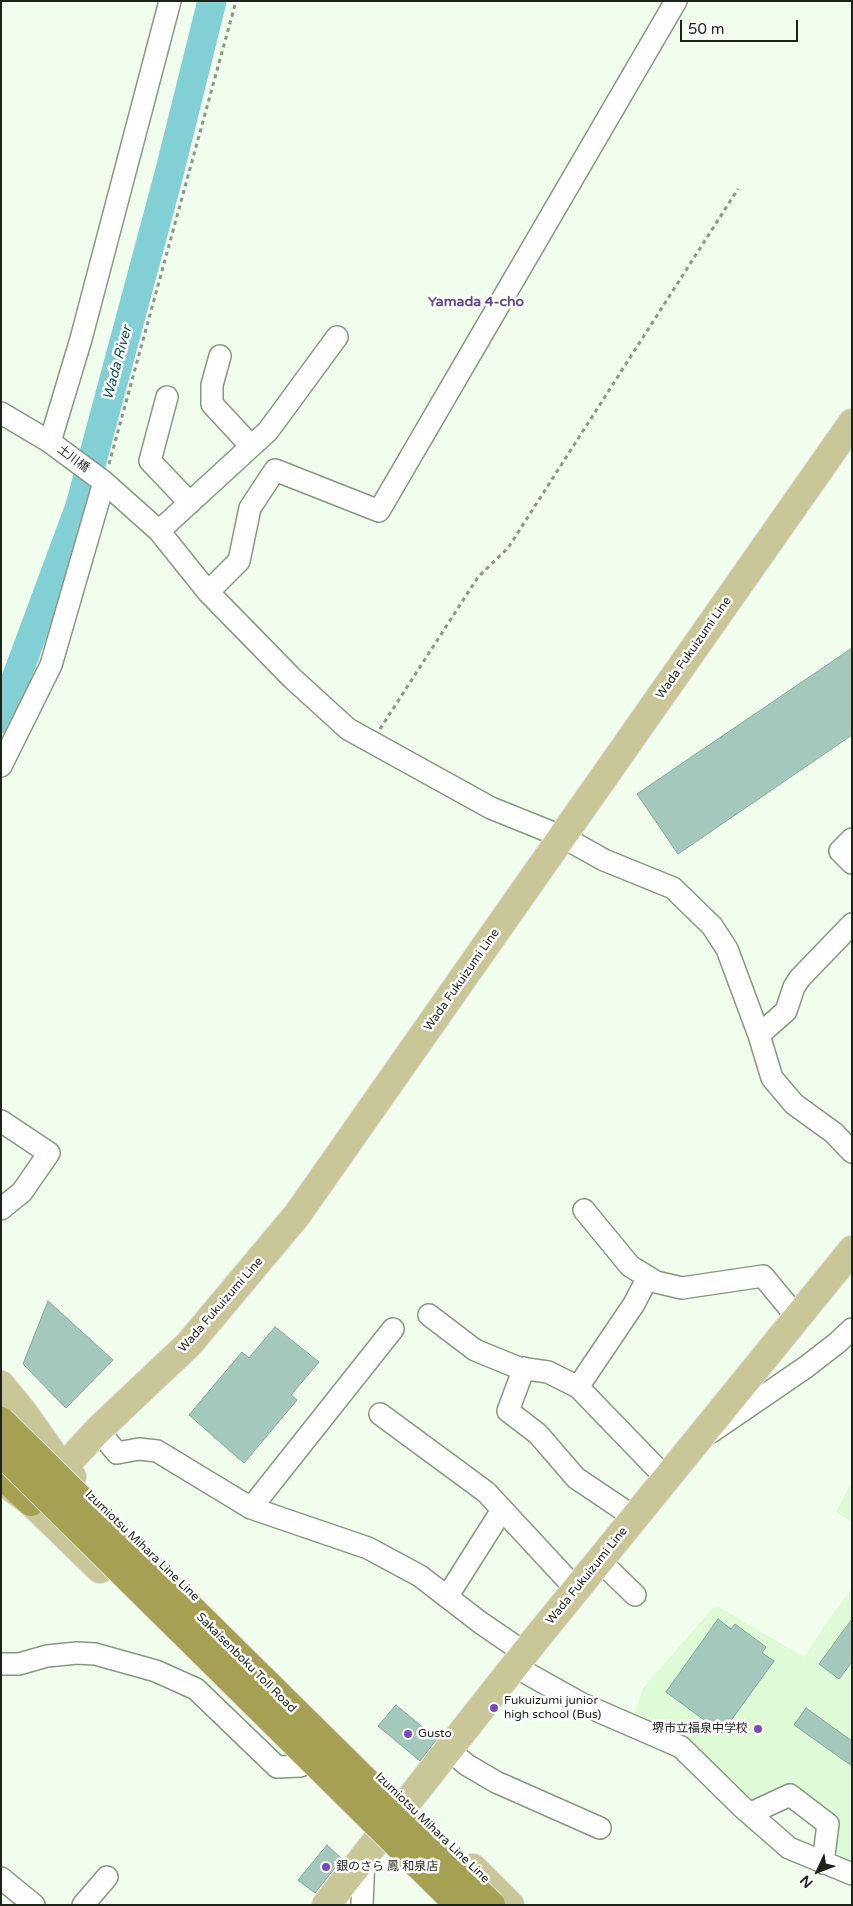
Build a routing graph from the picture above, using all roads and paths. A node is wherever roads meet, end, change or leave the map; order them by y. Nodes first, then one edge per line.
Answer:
1 (170, 1) edge
2 (236, 1) edge
3 (676, 1) edge
4 (738, 189) dead end
5 (337, 337) dead end
6 (220, 356) dead end
7 (167, 397) dead end
8 (1, 413) edge
9 (852, 423) edge
10 (50, 442) junction
11 (251, 446) junction
12 (100, 479) junction
13 (190, 503) junction
14 (159, 531) junction
15 (208, 592) junction
16 (374, 743) junction
17 (1, 766) edge
18 (563, 837) junction
19 (852, 840) edge
20 (852, 863) edge
21 (852, 924) edge
22 (759, 1035) junction
23 (1, 1121) edge
24 (852, 1152) edge
25 (1, 1209) edge
26 (584, 1210) dead end
27 (852, 1250) edge
28 (648, 1277) junction
29 (429, 1315) dead end
30 (796, 1316) junction
31 (393, 1329) dead end
32 (852, 1329) edge
33 (524, 1368) junction
34 (1, 1385) edge
35 (578, 1388) junction
36 (1, 1406) edge
37 (380, 1414) dead end
38 (1, 1421) edge
39 (98, 1430) junction
40 (693, 1445) junction
41 (1, 1452) edge
42 (62, 1467) junction
43 (1, 1474) edge
44 (666, 1478) junction
45 (1, 1480) edge
46 (31, 1502) junction
47 (251, 1508) junction
48 (502, 1510) junction
49 (634, 1517) junction
50 (599, 1560) junction
51 (576, 1588) junction
52 (635, 1595) dead end
53 (446, 1597) junction
54 (520, 1659) junction
55 (1, 1664) edge
56 (450, 1750) junction
57 (301, 1766) junction
58 (407, 1803) junction
59 (751, 1813) junction
60 (600, 1828) dead end
61 (371, 1850) junction
62 (824, 1862) junction
63 (852, 1874) edge
64 (107, 1877) dead end
65 (1, 1878) edge
66 (34, 1905) edge
67 (83, 1905) edge
68 (326, 1905) edge
69 (362, 1905) edge
70 (442, 1905) edge
71 (459, 1905) edge
72 (491, 1905) edge
73 (510, 1905) edge

1 - 10 street
2 - 12 path
3 - 15 street
4 - 16 path
5 - 11 street
6 - 11 street
7 - 13 street
8 - 10 street, 土川橋
9 - 18 main road, Wada Fukuizumi Line
10 - 12 street, 土川橋
11 - 13 street
12 - 14 street, 土川橋
12 - 17 street
13 - 14 street
14 - 15 street, 土川橋
15 - 16 street, 土川橋
16 - 18 street, 土川橋
18 - 22 street, 土川橋
18 - 39 main road, Wada Fukuizumi Line
19 - 20 street
21 - 22 street
22 - 24 street, 土川橋
23 - 25 street
26 - 28 street
27 - 30 main road, Wada Fukuizumi Line
28 - 30 street
28 - 35 street
29 - 33 street
30 - 40 main road, Wada Fukuizumi Line
31 - 47 street
32 - 40 street
33 - 35 street
33 - 49 street
34 - 42 main road, Izumiotsu Mihara Line Line
35 - 44 street
36 - 42 highway
37 - 48 street
38 - 72 highway, Sakaisenboku Toll Road, bridge
39 - 42 main road, Wada Fukuizumi Line
39 - 47 street
40 - 44 main road, Wada Fukuizumi Line
41 - 71 highway, Sakaisenboku Toll Road, bridge
42 - 46 main road, Wada Fukuizumi Line
42 - 58 main road, Izumiotsu Mihara Line Line
43 - 46 highway
44 - 49 main road, Wada Fukuizumi Line
45 - 46 main road
46 - 57 main road
47 - 53 street
48 - 51 street
48 - 53 street
49 - 50 main road, Wada Fukuizumi Line
50 - 51 main road, Wada Fukuizumi Line
50 - 52 street
51 - 54 main road, Wada Fukuizumi Line
53 - 54 street
54 - 56 main road, Wada Fukuizumi Line
54 - 59 street
55 - 57 street
56 - 58 main road, Wada Fukuizumi Line
56 - 60 street
57 - 61 main road
58 - 61 main road, Wada Fukuizumi Line
58 - 73 main road, Izumiotsu Mihara Line Line
59 - 62 street
59 - 62 street
61 - 68 main road, Wada Fukuizumi Line
61 - 69 street
61 - 70 main road
62 - 63 street
64 - 67 street
65 - 66 street

